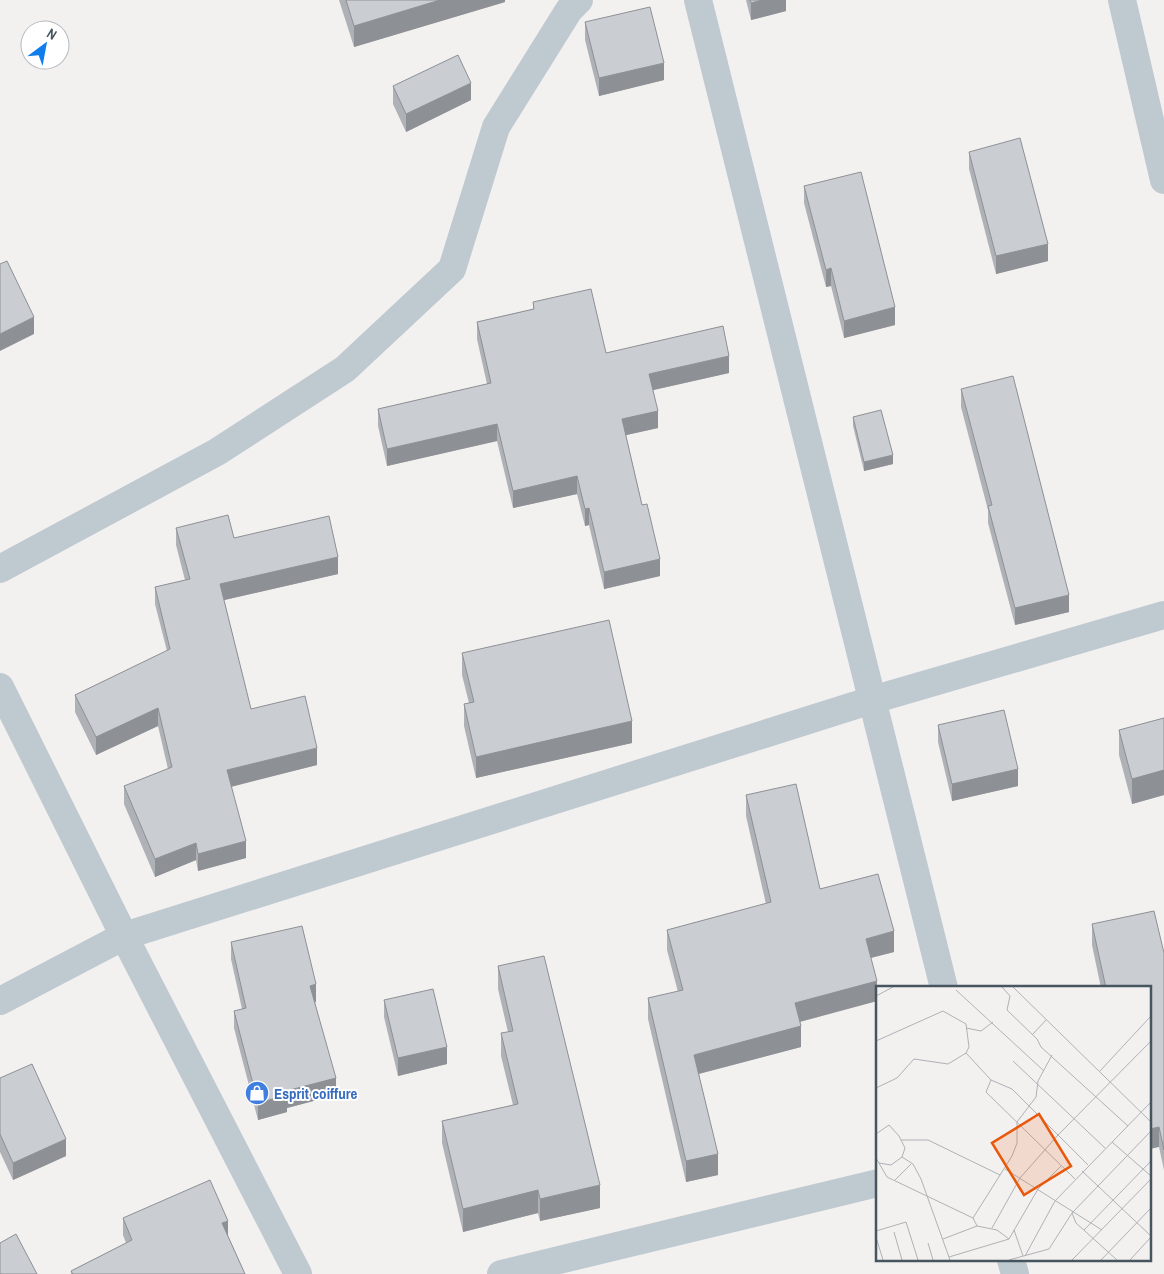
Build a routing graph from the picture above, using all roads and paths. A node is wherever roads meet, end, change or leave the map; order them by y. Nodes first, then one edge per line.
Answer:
1 (579, 0) edge
2 (698, 0) edge
3 (1122, 0) edge
4 (1164, 180) edge
5 (0, 569) edge
6 (1164, 615) edge
7 (0, 687) edge
8 (872, 700) junction
9 (124, 936) junction
10 (944, 986) edge
11 (0, 1001) edge
12 (876, 1183) edge
13 (298, 1274) edge
14 (501, 1274) edge

1 - 5 street
2 - 8 street
3 - 4 street
6 - 8 street
7 - 9 street
8 - 9 street
8 - 10 street
9 - 11 street
9 - 13 street
12 - 14 street

